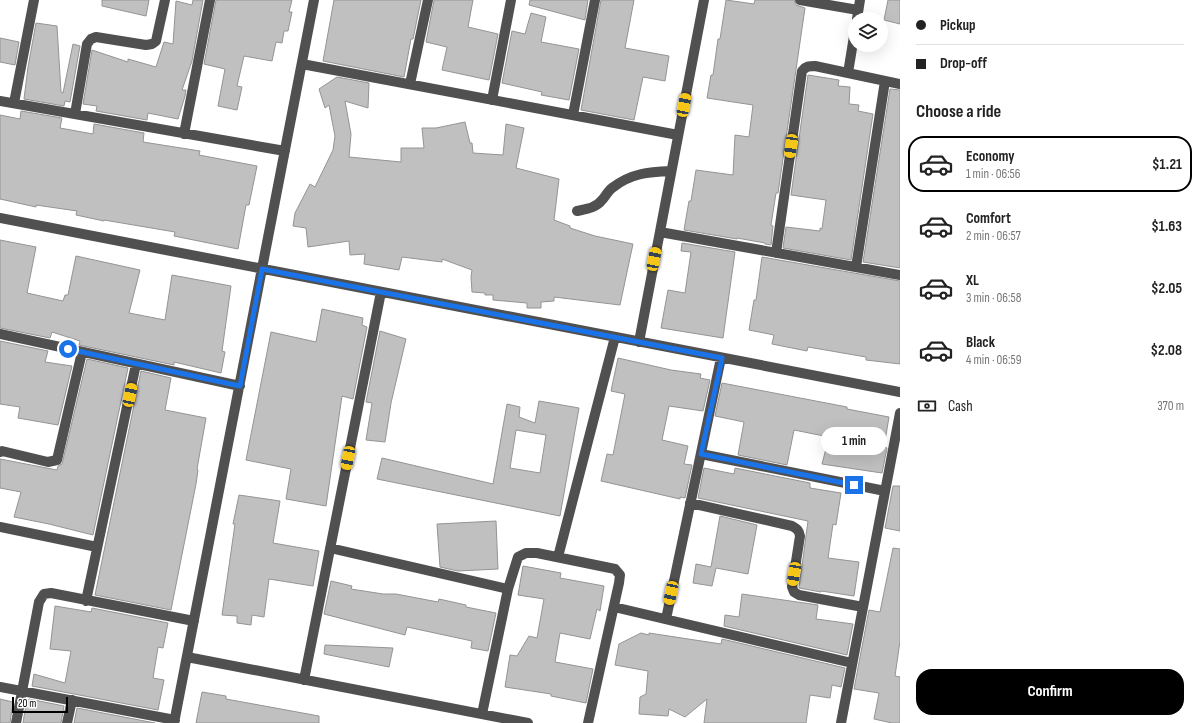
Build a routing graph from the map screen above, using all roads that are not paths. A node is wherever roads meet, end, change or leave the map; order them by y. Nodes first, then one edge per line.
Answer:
1 (34, 0) edge
2 (165, 0) edge
3 (210, 0) edge
4 (314, 0) edge
5 (428, 0) edge
6 (511, 0) edge
7 (595, 0) edge
8 (704, 0) edge
9 (800, 0) edge
10 (858, 10) edge
11 (852, 52) edge
12 (302, 64) junction
13 (848, 74) junction
14 (885, 81) junction
15 (410, 84) junction
16 (900, 84) edge
17 (492, 100) junction
18 (0, 101) edge
19 (14, 103) junction
20 (75, 114) junction
21 (573, 115) junction
22 (184, 134) junction
23 (678, 135) junction
24 (285, 151) junction
25 (671, 171) junction
26 (577, 211) dead end
27 (0, 218) edge
28 (660, 232) junction
29 (776, 253) junction
30 (856, 267) junction
31 (262, 269) junction
32 (900, 275) edge
33 (381, 292) junction
34 (0, 334) edge
35 (615, 337) junction
36 (639, 342) junction
37 (82, 352) junction
38 (722, 358) junction
39 (136, 364) junction
40 (240, 386) junction
41 (900, 392) edge
42 (900, 413) edge
43 (0, 452) edge
44 (701, 454) junction
45 (885, 491) junction
46 (690, 503) junction
47 (0, 527) edge
48 (97, 547) junction
49 (330, 548) junction
50 (558, 557) junction
51 (508, 589) junction
52 (86, 600) junction
53 (614, 607) junction
54 (863, 607) junction
55 (666, 619) junction
56 (194, 621) junction
57 (187, 657) junction
58 (852, 663) junction
59 (304, 680) junction
60 (0, 687) edge
61 (21, 691) junction
62 (72, 700) junction
63 (482, 714) junction
64 (175, 722) edge
65 (16, 723) edge
66 (67, 723) edge
67 (528, 723) edge
68 (588, 723) edge
69 (841, 723) edge

1 - 19 street
2 - 20 street
3 - 22 street
4 - 12 street
5 - 15 street
6 - 17 street
7 - 21 street
8 - 23 street
9 - 10 street
11 - 13 street
12 - 15 street
12 - 24 street
13 - 14 street
13 - 29 street
14 - 16 street
14 - 30 street
15 - 17 street
17 - 21 street
18 - 19 street
19 - 20 street
20 - 22 street
21 - 23 street
22 - 24 street
23 - 25 street
24 - 31 street
25 - 26 street
25 - 28 street
27 - 31 street
28 - 29 street
28 - 36 street
29 - 30 street
30 - 32 street
31 - 33 street
31 - 40 street
33 - 35 street
33 - 49 street
34 - 37 street
35 - 36 street
35 - 50 street
36 - 38 street
37 - 39 street
37 - 43 street
38 - 41 street
38 - 44 street
39 - 40 street
39 - 48 street
40 - 56 street
42 - 45 street
44 - 45 street
44 - 46 street
45 - 54 street
46 - 54 street
46 - 55 street
47 - 48 street
48 - 52 street
49 - 51 street
49 - 59 street
50 - 51 street
50 - 53 street
51 - 63 street
52 - 56 street
52 - 61 street
53 - 55 street
53 - 68 street
54 - 58 street
55 - 58 street
56 - 57 street
57 - 59 street
57 - 64 street
58 - 69 street
59 - 63 street
60 - 61 street
61 - 62 street
61 - 65 street
62 - 64 street
62 - 66 street
63 - 67 street

